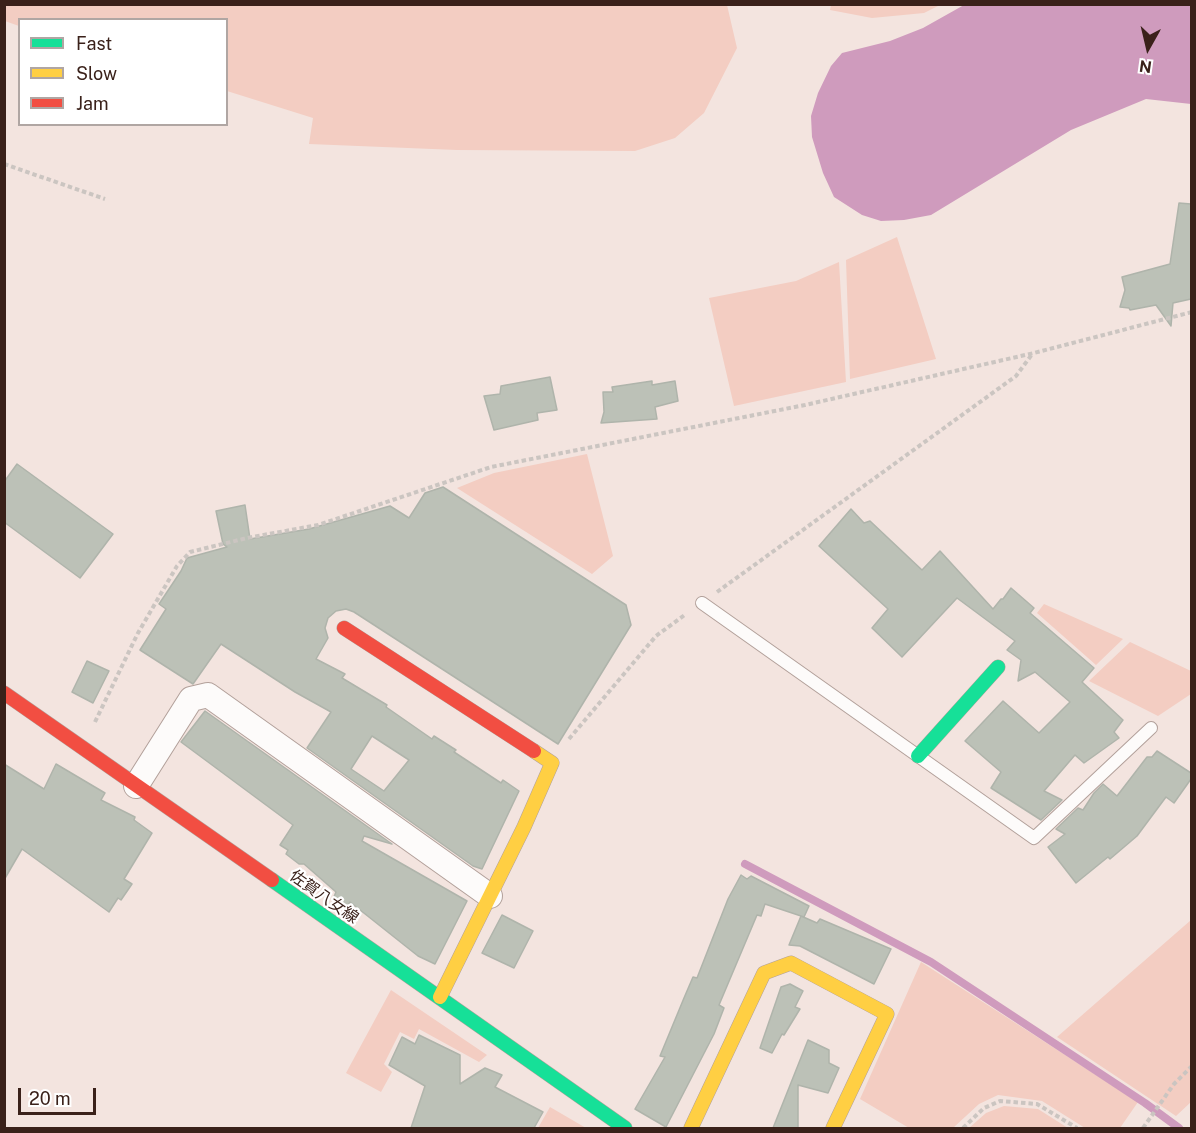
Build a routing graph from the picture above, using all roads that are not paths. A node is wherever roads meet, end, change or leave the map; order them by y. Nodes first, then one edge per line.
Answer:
1 (702, 603) road end
2 (344, 628) dead end
3 (998, 667) dead end
4 (4, 693) edge
5 (1151, 728) dead end
6 (918, 756) junction
7 (136, 786) junction
8 (490, 896) junction
9 (440, 996) junction
10 (625, 1128) edge
11 (691, 1128) edge
12 (833, 1128) edge

1 - 6 lane
2 - 8 street
3 - 6 street
4 - 7 street, 佐賀八女線
5 - 6 lane
7 - 8 street
7 - 9 street, 佐賀八女線
8 - 9 street
9 - 10 street, 佐賀八女線
11 - 12 street

